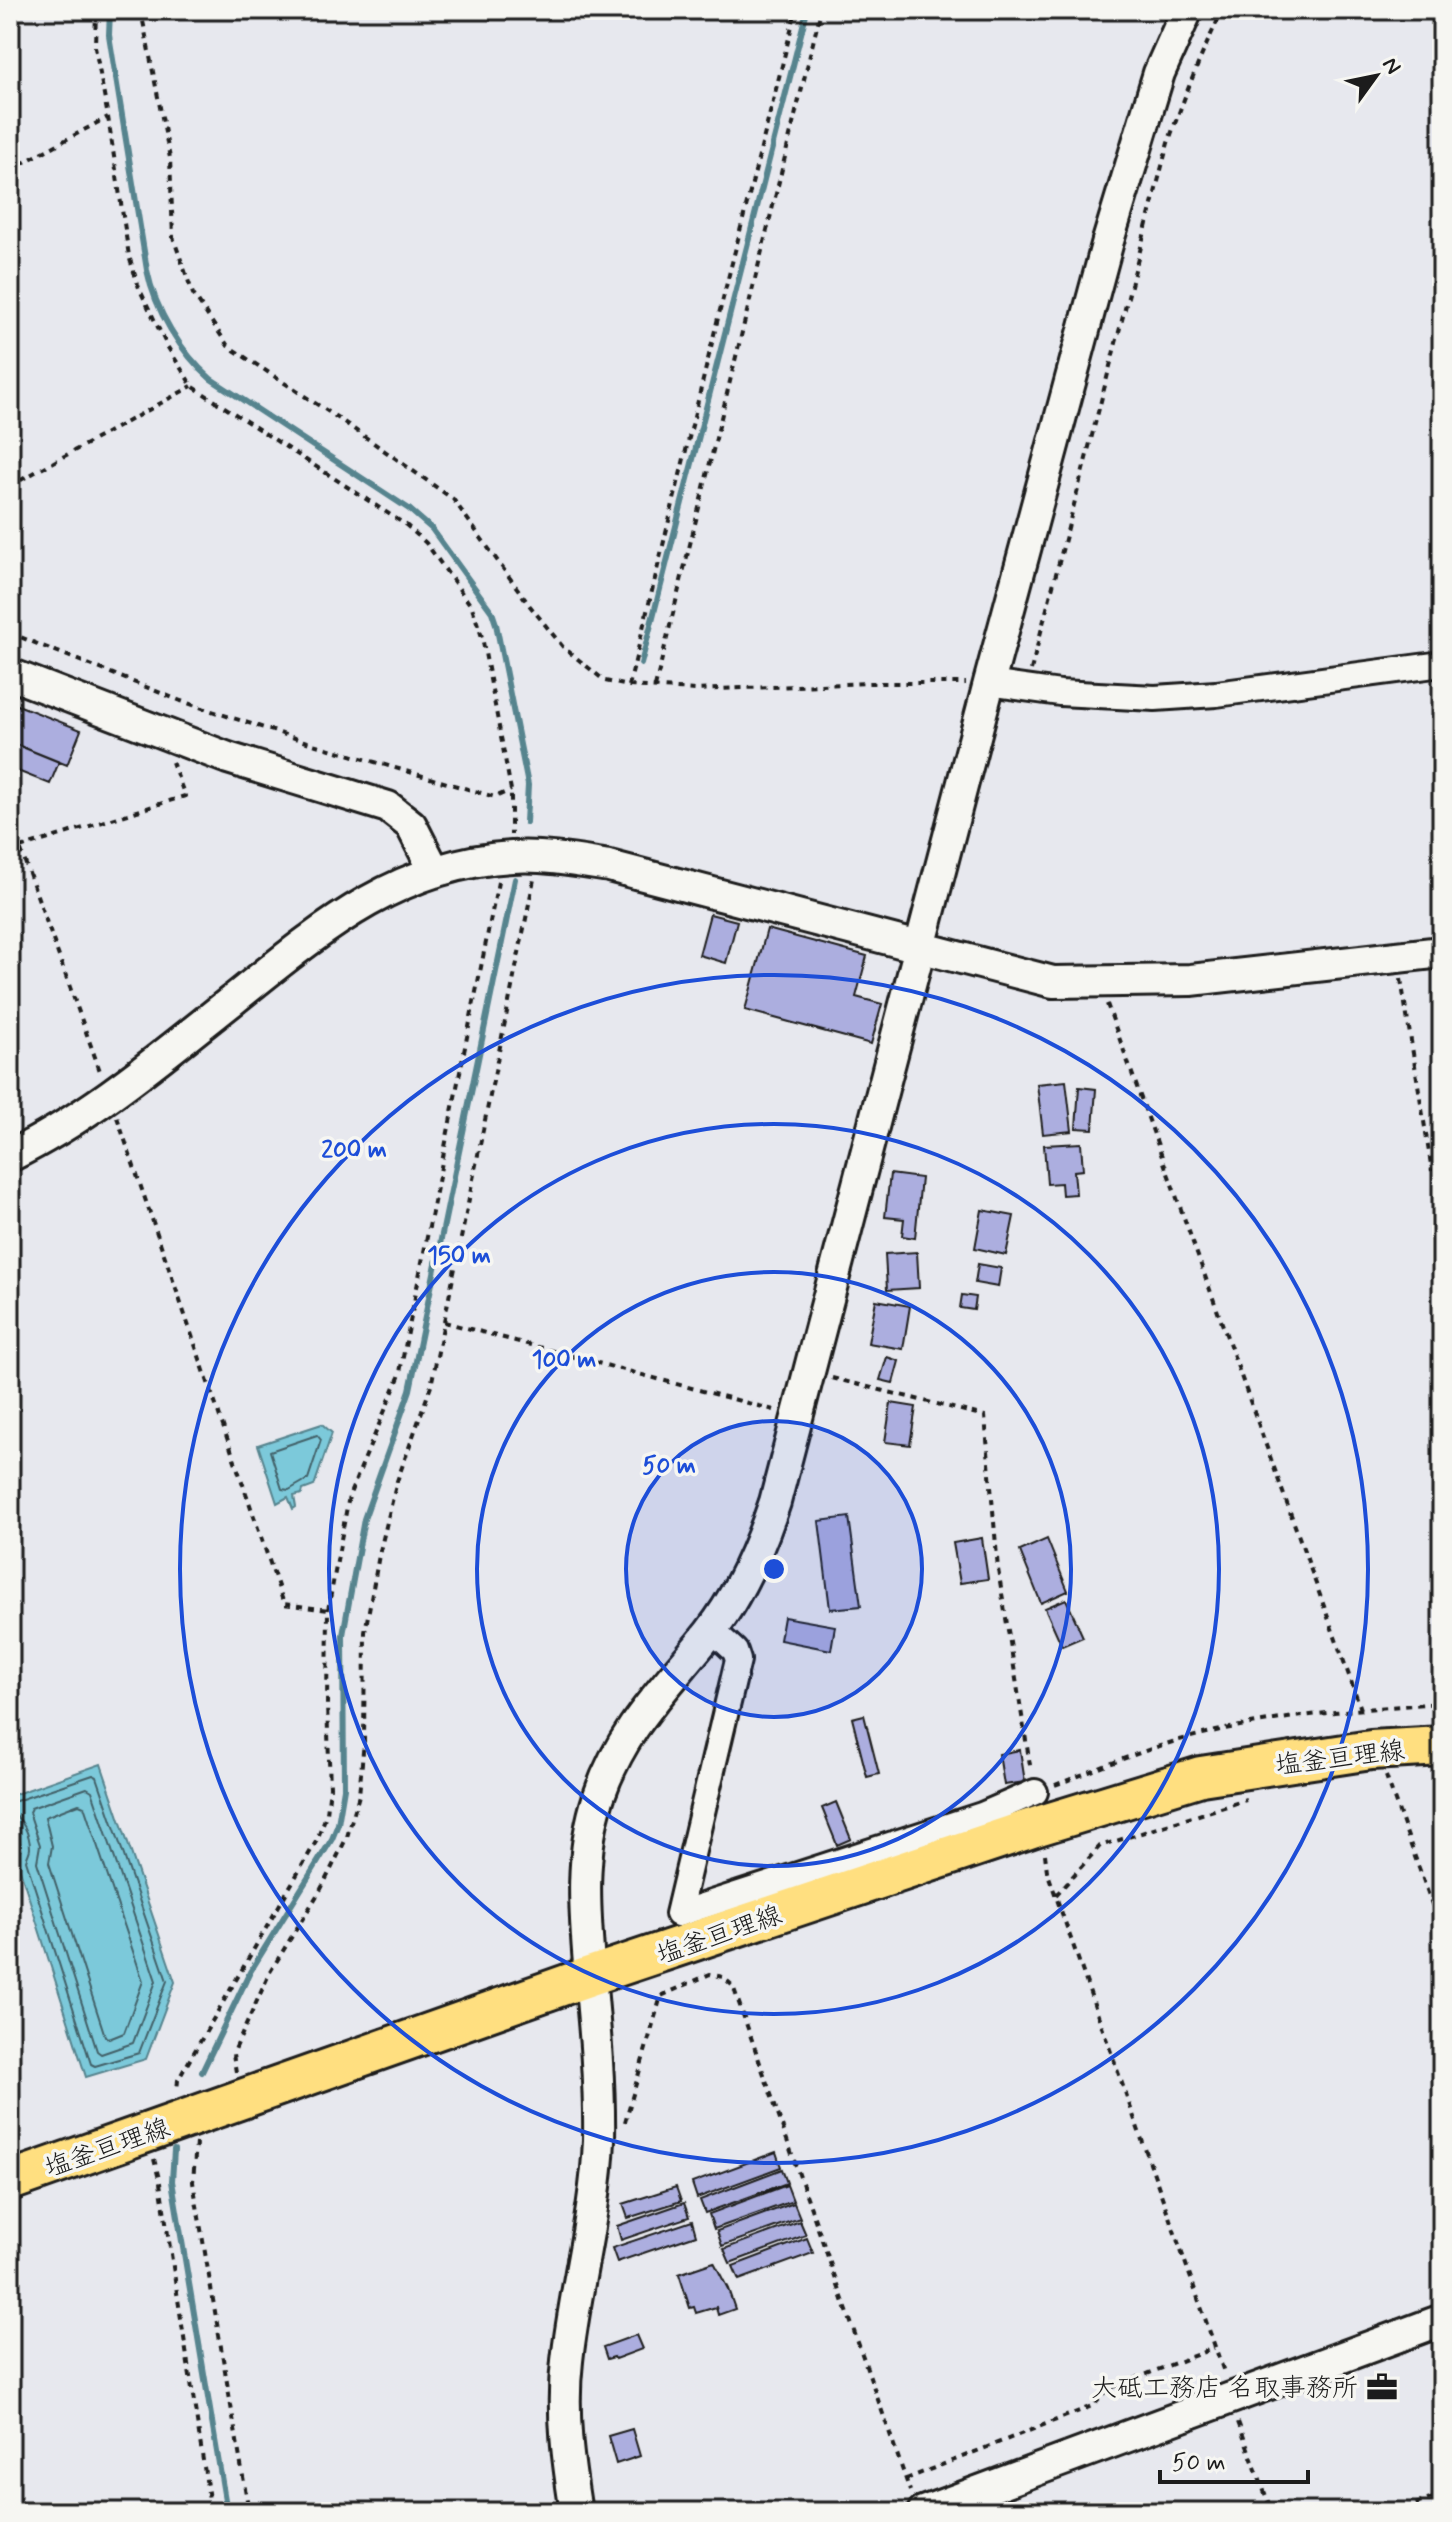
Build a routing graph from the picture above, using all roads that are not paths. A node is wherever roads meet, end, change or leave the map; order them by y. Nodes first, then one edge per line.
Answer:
1 (1187, 10) edge
2 (1442, 664) edge
3 (10, 674) edge
4 (989, 683) junction
5 (435, 872) junction
6 (920, 946) junction
7 (1442, 952) edge
8 (10, 1156) edge
9 (712, 1630) junction
10 (1442, 1746) edge
11 (1035, 1792) road end
12 (590, 1976) junction
13 (10, 2181) edge
14 (1442, 2320) edge
15 (918, 2507) edge
16 (576, 2512) edge

1 - 4 street
2 - 4 street
3 - 5 street
4 - 6 street
5 - 6 street
5 - 8 street
6 - 7 street
6 - 9 street
9 - 11 street
9 - 12 street
10 - 12 main road, 塩釜亘理線
12 - 13 main road, 塩釜亘理線
12 - 16 street
14 - 15 street

